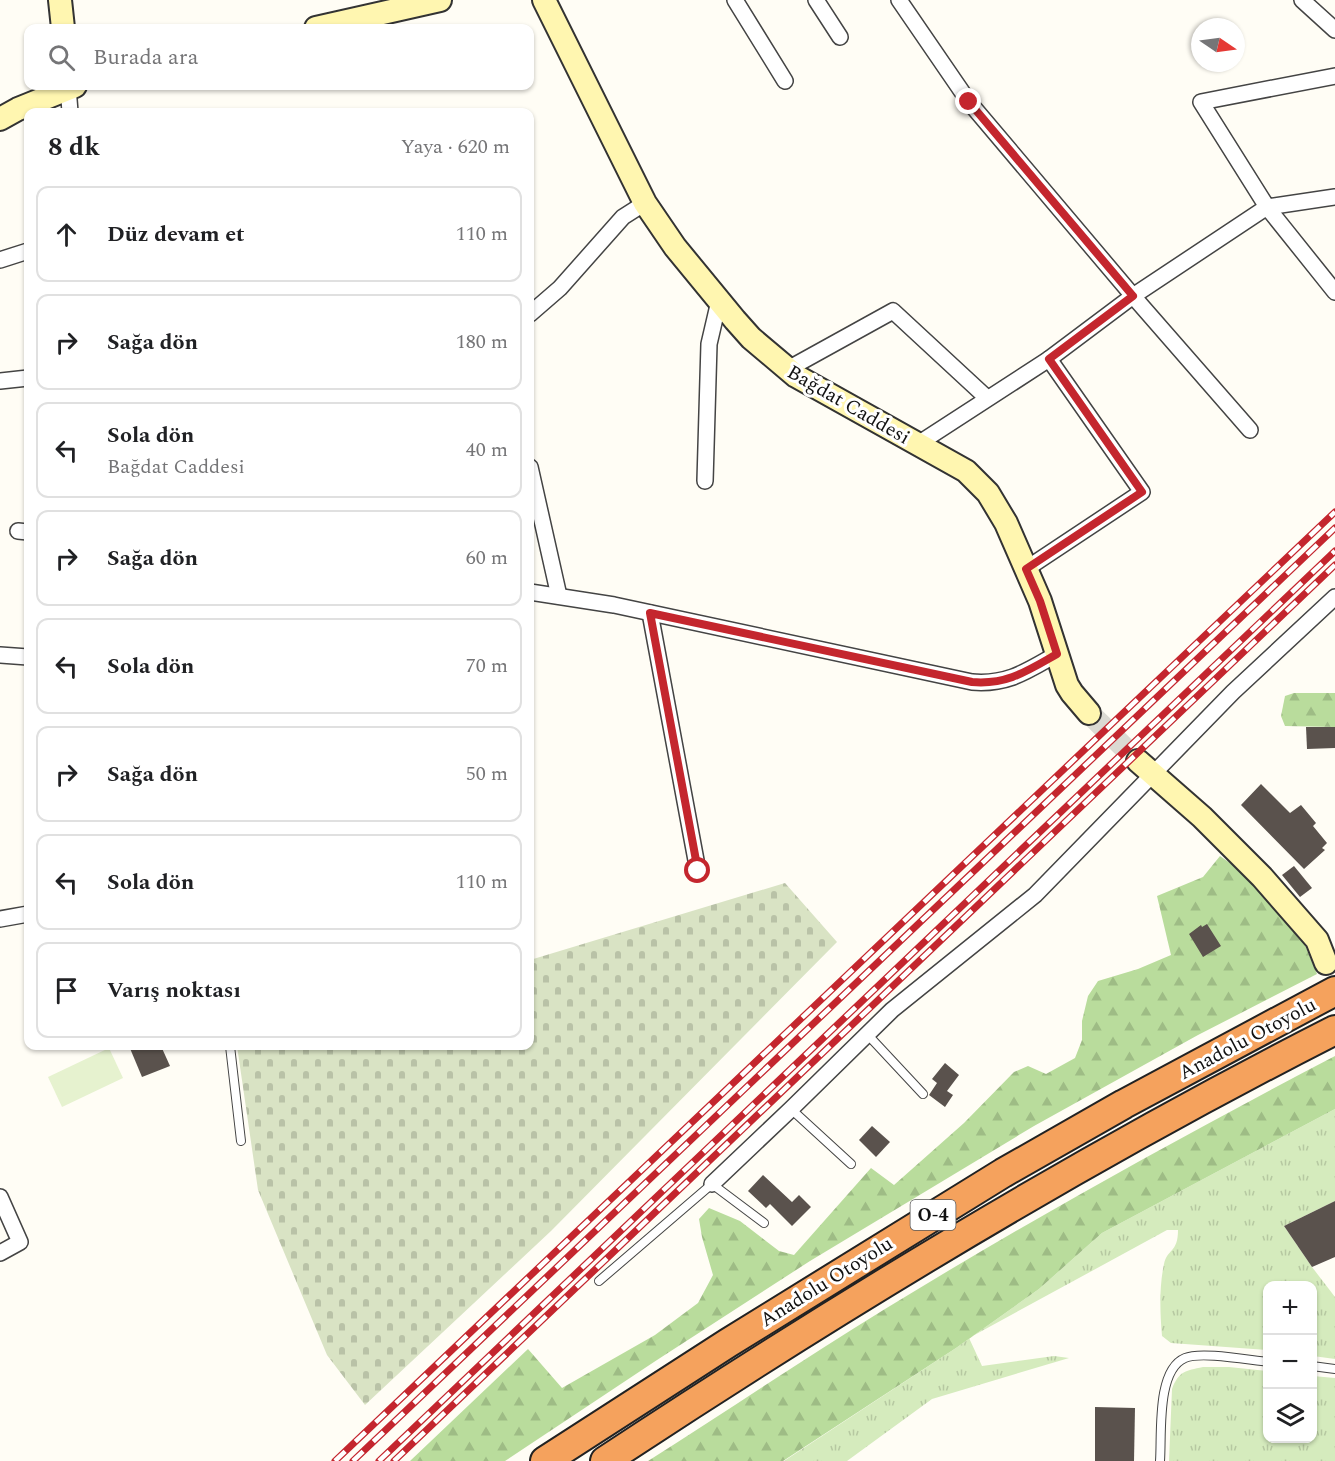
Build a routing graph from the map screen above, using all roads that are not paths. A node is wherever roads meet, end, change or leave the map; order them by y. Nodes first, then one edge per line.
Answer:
1 (60, 0) edge
2 (440, 0) edge
3 (544, 0) edge
4 (735, 0) edge
5 (816, 0) edge
6 (899, 0) edge
7 (1302, 0) edge
8 (63, 24) edge
9 (334, 24) edge
10 (1335, 30) edge
11 (840, 37) dead end
12 (1335, 76) edge
13 (784, 81) dead end
14 (62, 90) edge
15 (70, 90) edge
16 (70, 108) edge
17 (0, 119) edge
18 (1335, 197) edge
19 (645, 203) junction
20 (1267, 207) junction
21 (24, 252) edge
22 (0, 260) edge
23 (1335, 292) edge
24 (1133, 296) junction
25 (719, 301) junction
26 (534, 311) edge
27 (1049, 359) junction
28 (788, 369) junction
29 (24, 378) edge
30 (0, 381) edge
31 (987, 399) junction
32 (1250, 430) dead end
33 (918, 444) junction
34 (705, 481) dead end
35 (534, 484) edge
36 (1026, 569) junction
37 (534, 593) edge
38 (560, 596) junction
39 (1335, 597) edge
40 (650, 613) junction
41 (1057, 654) junction
42 (0, 655) edge
43 (24, 657) edge
44 (1089, 713) tunnel mouth
45 (1146, 767) junction
46 (698, 871) dead end
47 (24, 915) edge
48 (0, 919) edge
49 (1326, 963) dead end
50 (1335, 991) edge
51 (1335, 1030) edge
52 (866, 1034) junction
53 (230, 1050) edge
54 (923, 1094) dead end
55 (791, 1109) junction
56 (241, 1141) dead end
57 (851, 1164) dead end
58 (712, 1184) junction
59 (0, 1197) edge
60 (764, 1223) dead end
61 (0, 1253) edge
62 (599, 1281) dead end
63 (1263, 1362) edge
64 (1317, 1367) edge
65 (1335, 1369) edge
66 (545, 1461) edge
67 (605, 1461) edge
68 (1161, 1461) edge

1 - 8 street
2 - 9 street
3 - 19 street, Bağdat Caddesi
4 - 13 street
5 - 11 street
6 - 24 street
7 - 10 street
12 - 20 street
14 - 17 street
15 - 16 street
18 - 20 street
19 - 25 street, Bağdat Caddesi
19 - 26 street
20 - 23 street
20 - 24 street
21 - 22 street
24 - 27 street
24 - 32 street
25 - 28 street, Bağdat Caddesi
25 - 34 street
27 - 31 street
27 - 36 street
28 - 31 street
28 - 33 street, Bağdat Caddesi
29 - 30 street
31 - 33 street
33 - 36 street, Bağdat Caddesi
35 - 38 street
36 - 41 street, Bağdat Caddesi
37 - 38 street
38 - 40 street
39 - 45 street
40 - 41 street
40 - 46 street
41 - 44 street, Bağdat Caddesi
42 - 43 street
45 - 49 street
45 - 52 street
47 - 48 street
50 - 66 highway, Anadolu Otoyolu / O-4
51 - 67 highway, Anadolu Otoyolu / O-4
52 - 54 lane
52 - 55 street
53 - 56 lane
55 - 57 lane
55 - 58 street
58 - 60 lane
58 - 62 lane
59 - 61 street
63 - 68 lane
64 - 65 lane

